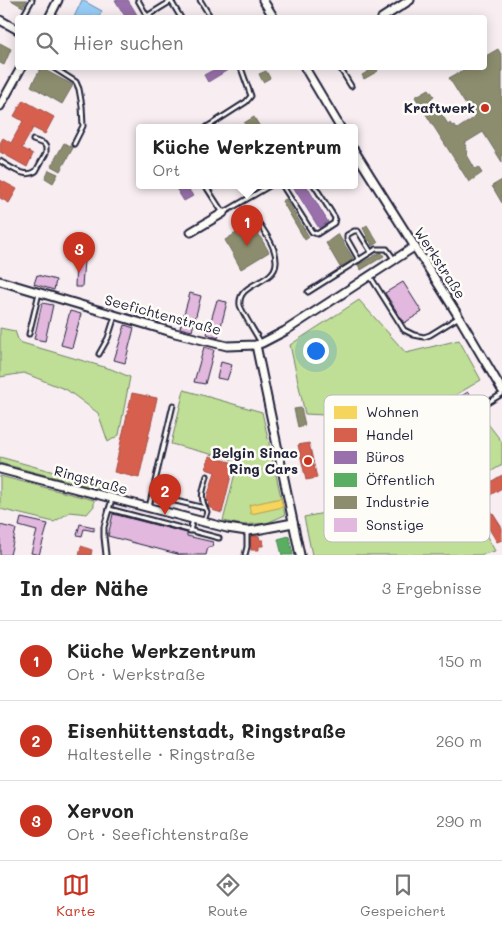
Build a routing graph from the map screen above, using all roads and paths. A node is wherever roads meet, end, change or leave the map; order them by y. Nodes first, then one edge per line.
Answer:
1 (32, 0) edge
2 (57, 0) edge
3 (138, 0) edge
4 (161, 0) edge
5 (172, 0) edge
6 (200, 0) edge
7 (263, 0) edge
8 (410, 0) edge
9 (164, 5) junction
10 (24, 15) edge
11 (50, 15) edge
12 (146, 15) edge
13 (149, 15) edge
14 (180, 15) edge
15 (209, 15) edge
16 (272, 15) edge
17 (387, 15) edge
18 (0, 20) edge
19 (15, 27) edge
20 (20, 70) edge
21 (57, 70) edge
22 (242, 70) edge
23 (306, 70) edge
24 (341, 70) edge
25 (351, 86) dead end
26 (1, 103) edge
27 (212, 124) edge
28 (338, 124) edge
29 (34, 140) dead end
30 (74, 144) dead end
31 (358, 156) edge
32 (0, 161) edge
33 (209, 189) edge
34 (264, 189) edge
35 (285, 189) edge
36 (317, 189) edge
37 (224, 213) junction
38 (257, 220) dead end
39 (191, 232) dead end
40 (414, 247) junction
41 (371, 252) junction
42 (394, 259) junction
43 (359, 260) junction
44 (370, 275) junction
45 (0, 281) edge
46 (308, 292) dead end
47 (39, 293) junction
48 (115, 315) junction
49 (459, 317) junction
50 (30, 334) dead end
51 (258, 344) junction
52 (99, 354) dead end
53 (502, 390) edge
54 (502, 394) edge
55 (490, 401) edge
56 (173, 405) dead end
57 (0, 469) edge
58 (207, 476) dead end
59 (163, 498) dead end
60 (112, 499) junction
61 (149, 508) junction
62 (205, 508) junction
63 (110, 509) junction
64 (193, 519) junction
65 (204, 522) junction
66 (293, 522) junction
67 (190, 531) junction
68 (247, 531) junction
69 (218, 538) dead end
70 (106, 555) edge
71 (245, 555) edge
72 (300, 555) edge

1 - 10 lane
2 - 11 street
3 - 12 lane
4 - 9 lane
5 - 9 lane
5 - 14 lane
6 - 15 lane
7 - 16 street
8 - 17 street
9 - 13 lane
18 - 19 street
20 - 26 street
21 - 30 lane
22 - 27 lane
23 - 28 street
24 - 25 lane
29 - 32 lane
31 - 40 street, Werkstraße
33 - 37 lane
34 - 37 lane
35 - 36 lane
37 - 39 street
38 - 51 lane
40 - 42 street, Seefichtenstraße
40 - 49 street, Werkstraße
41 - 42 lane
41 - 43 lane
41 - 43 lane
42 - 44 street, Seefichtenstraße
43 - 46 lane
44 - 49 lane
44 - 51 street, Seefichtenstraße
45 - 47 street, Seefichtenstraße
47 - 48 street, Seefichtenstraße
47 - 50 lane
48 - 51 street, Seefichtenstraße
48 - 52 lane
49 - 53 street, Werkstraße
51 - 66 street
54 - 55 lane
56 - 61 lane
57 - 60 street, Ringstraße
58 - 62 lane
59 - 62 lane
60 - 61 street, Ringstraße
60 - 63 lane
61 - 64 street, Ringstraße
62 - 65 lane
63 - 67 lane
63 - 70 lane
64 - 65 street, Ringstraße
64 - 67 lane
65 - 68 street, Ringstraße
66 - 68 street, Ringstraße
66 - 72 street
67 - 69 lane
68 - 71 lane

